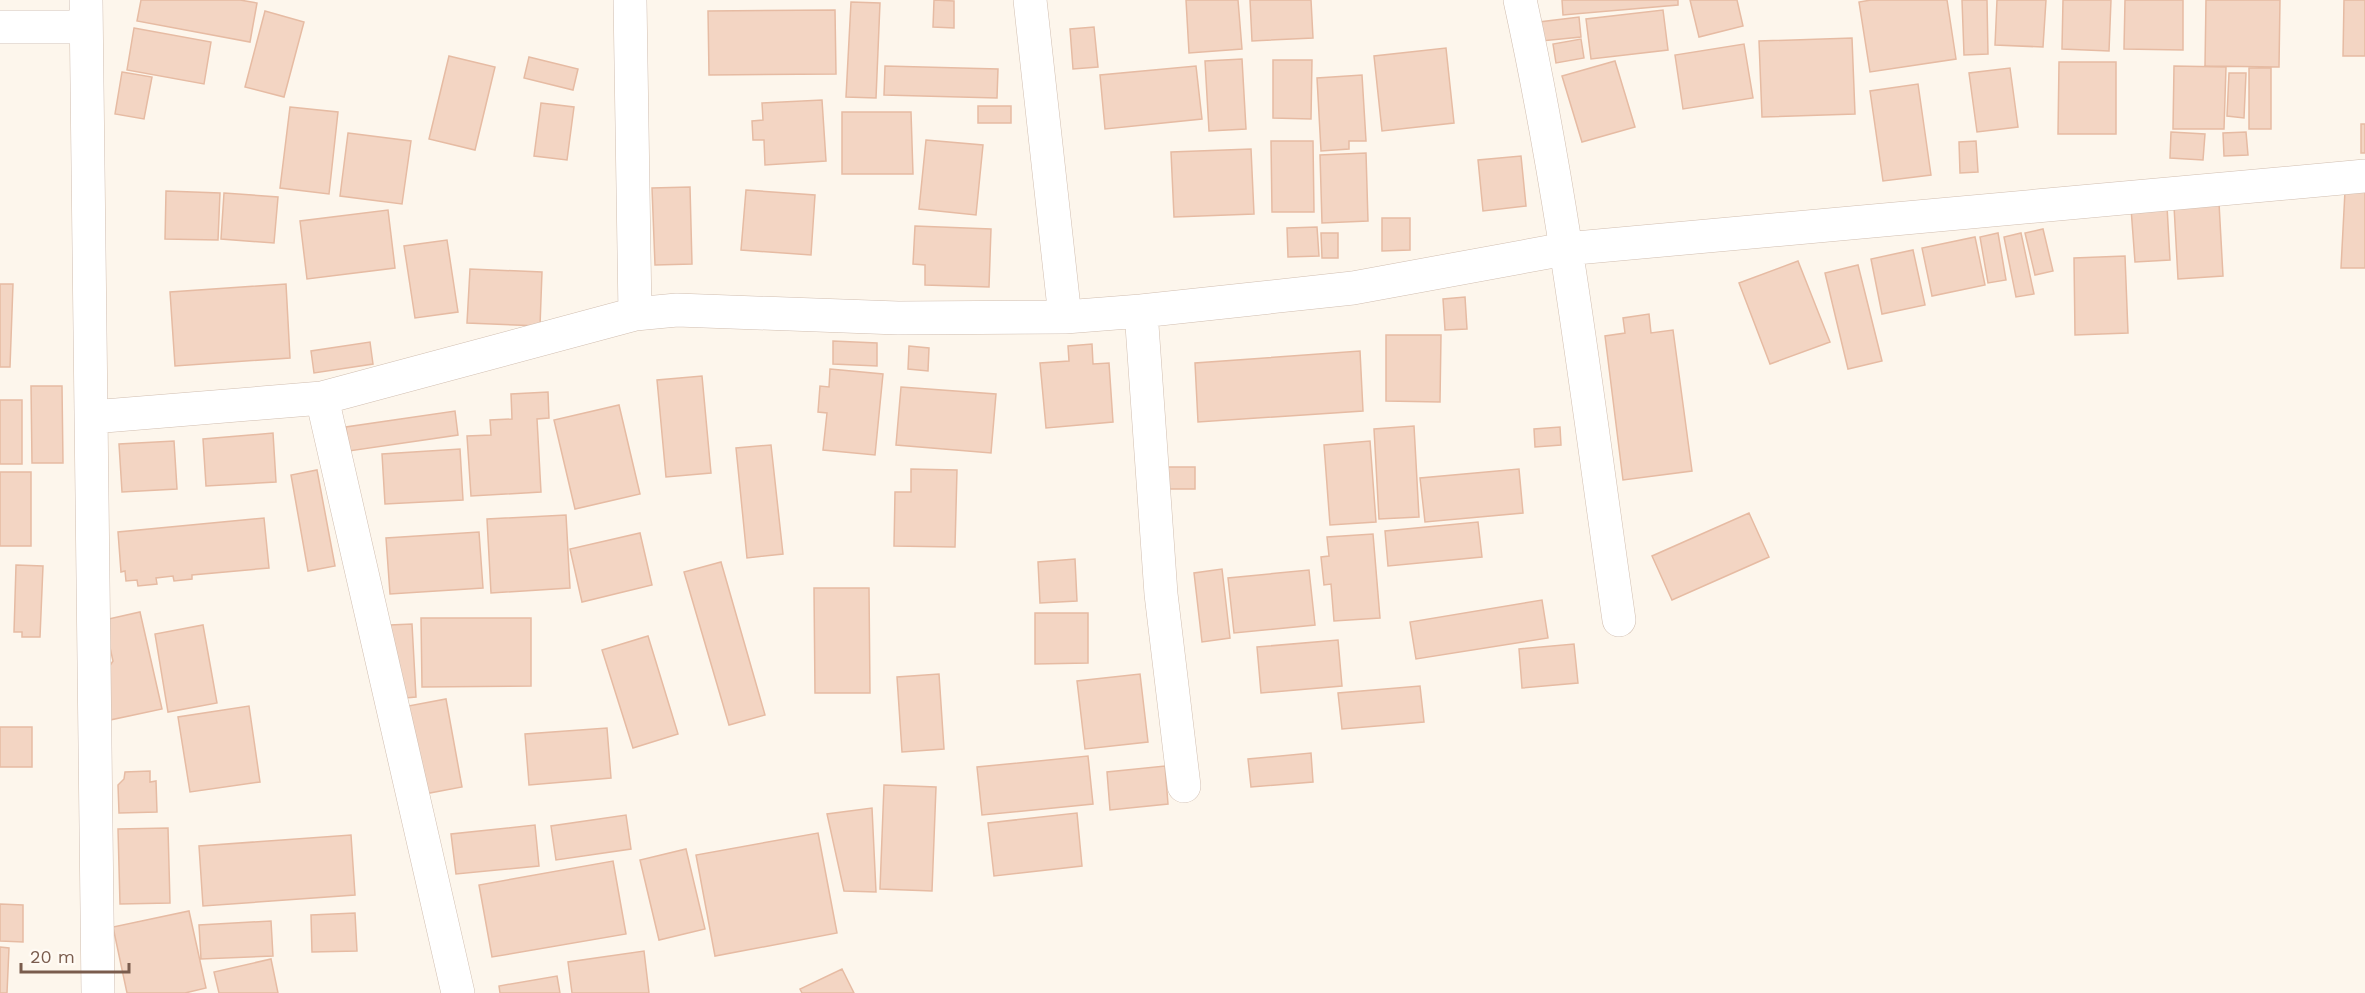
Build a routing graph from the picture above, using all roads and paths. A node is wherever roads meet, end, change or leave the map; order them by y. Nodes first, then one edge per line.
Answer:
1 (630, 0) edge
2 (1030, 0) edge
3 (1520, 0) edge
4 (85, 14) edge
5 (0, 27) edge
6 (2365, 176) edge
7 (1565, 249) junction
8 (1141, 311) junction
9 (635, 314) junction
10 (1065, 317) junction
11 (322, 398) junction
12 (92, 417) junction
13 (1619, 620) dead end
14 (1184, 786) dead end
15 (98, 993) edge
16 (458, 993) edge

1 - 9 street
2 - 10 street
3 - 7 street
4 - 5 street
4 - 12 street
6 - 7 street
7 - 8 street
7 - 13 street
8 - 10 street
8 - 14 street
9 - 10 street
9 - 11 street
11 - 12 street
11 - 16 street
12 - 15 street

